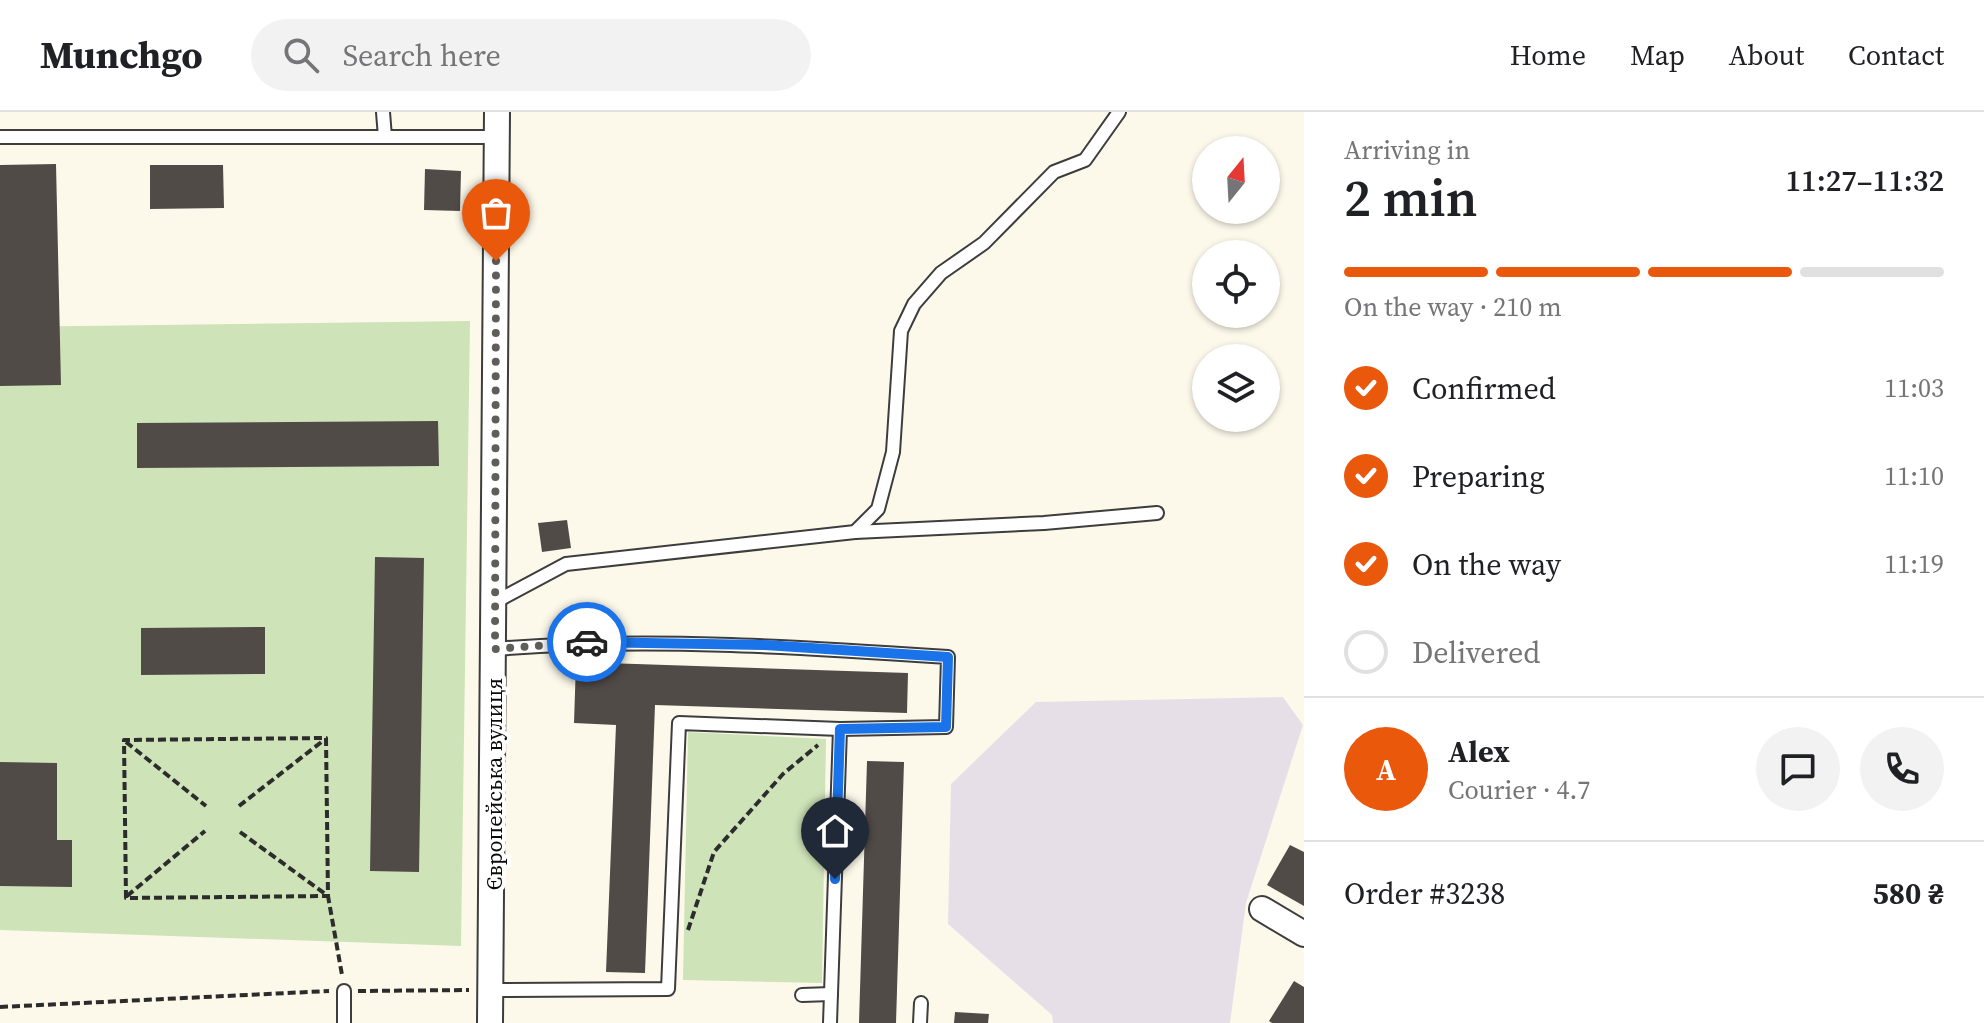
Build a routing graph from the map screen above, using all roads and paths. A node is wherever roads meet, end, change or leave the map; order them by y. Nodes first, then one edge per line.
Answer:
1 (383, 112) edge
2 (497, 112) edge
3 (1119, 112) edge
4 (0, 137) edge
5 (385, 137) junction
6 (497, 137) junction
7 (1157, 513) dead end
8 (855, 532) junction
9 (495, 602) junction
10 (495, 649) junction
11 (834, 733) junction
12 (326, 738) junction
13 (124, 740) junction
14 (206, 806) dead end
15 (239, 806) dead end
16 (205, 831) dead end
17 (240, 832) dead end
18 (328, 896) junction
19 (126, 898) junction
20 (1262, 909) dead end
21 (688, 931) dead end
22 (1304, 934) edge
23 (493, 990) junction
24 (344, 991) junction
25 (831, 994) junction
26 (802, 995) dead end
27 (921, 1003) dead end
28 (0, 1007) edge
29 (344, 1023) edge
30 (490, 1023) edge
31 (830, 1023) edge
32 (920, 1023) edge

1 - 5 lane
2 - 6 street, Європейська вулиця
3 - 8 lane
4 - 5 lane
5 - 6 lane
6 - 9 street, Європейська вулиця
7 - 8 lane
8 - 9 lane
9 - 10 street, Європейська вулиця
10 - 11 lane
10 - 23 street, Європейська вулиця
11 - 21 path
11 - 23 lane
11 - 25 lane
12 - 13 path
12 - 15 path
12 - 18 path
13 - 14 path
13 - 19 path
16 - 19 path
17 - 18 path
18 - 19 path
18 - 24 path
20 - 22 street
23 - 24 path
23 - 30 street, Європейська вулиця
24 - 28 path
24 - 29 lane
25 - 26 lane
25 - 31 lane
27 - 32 lane

